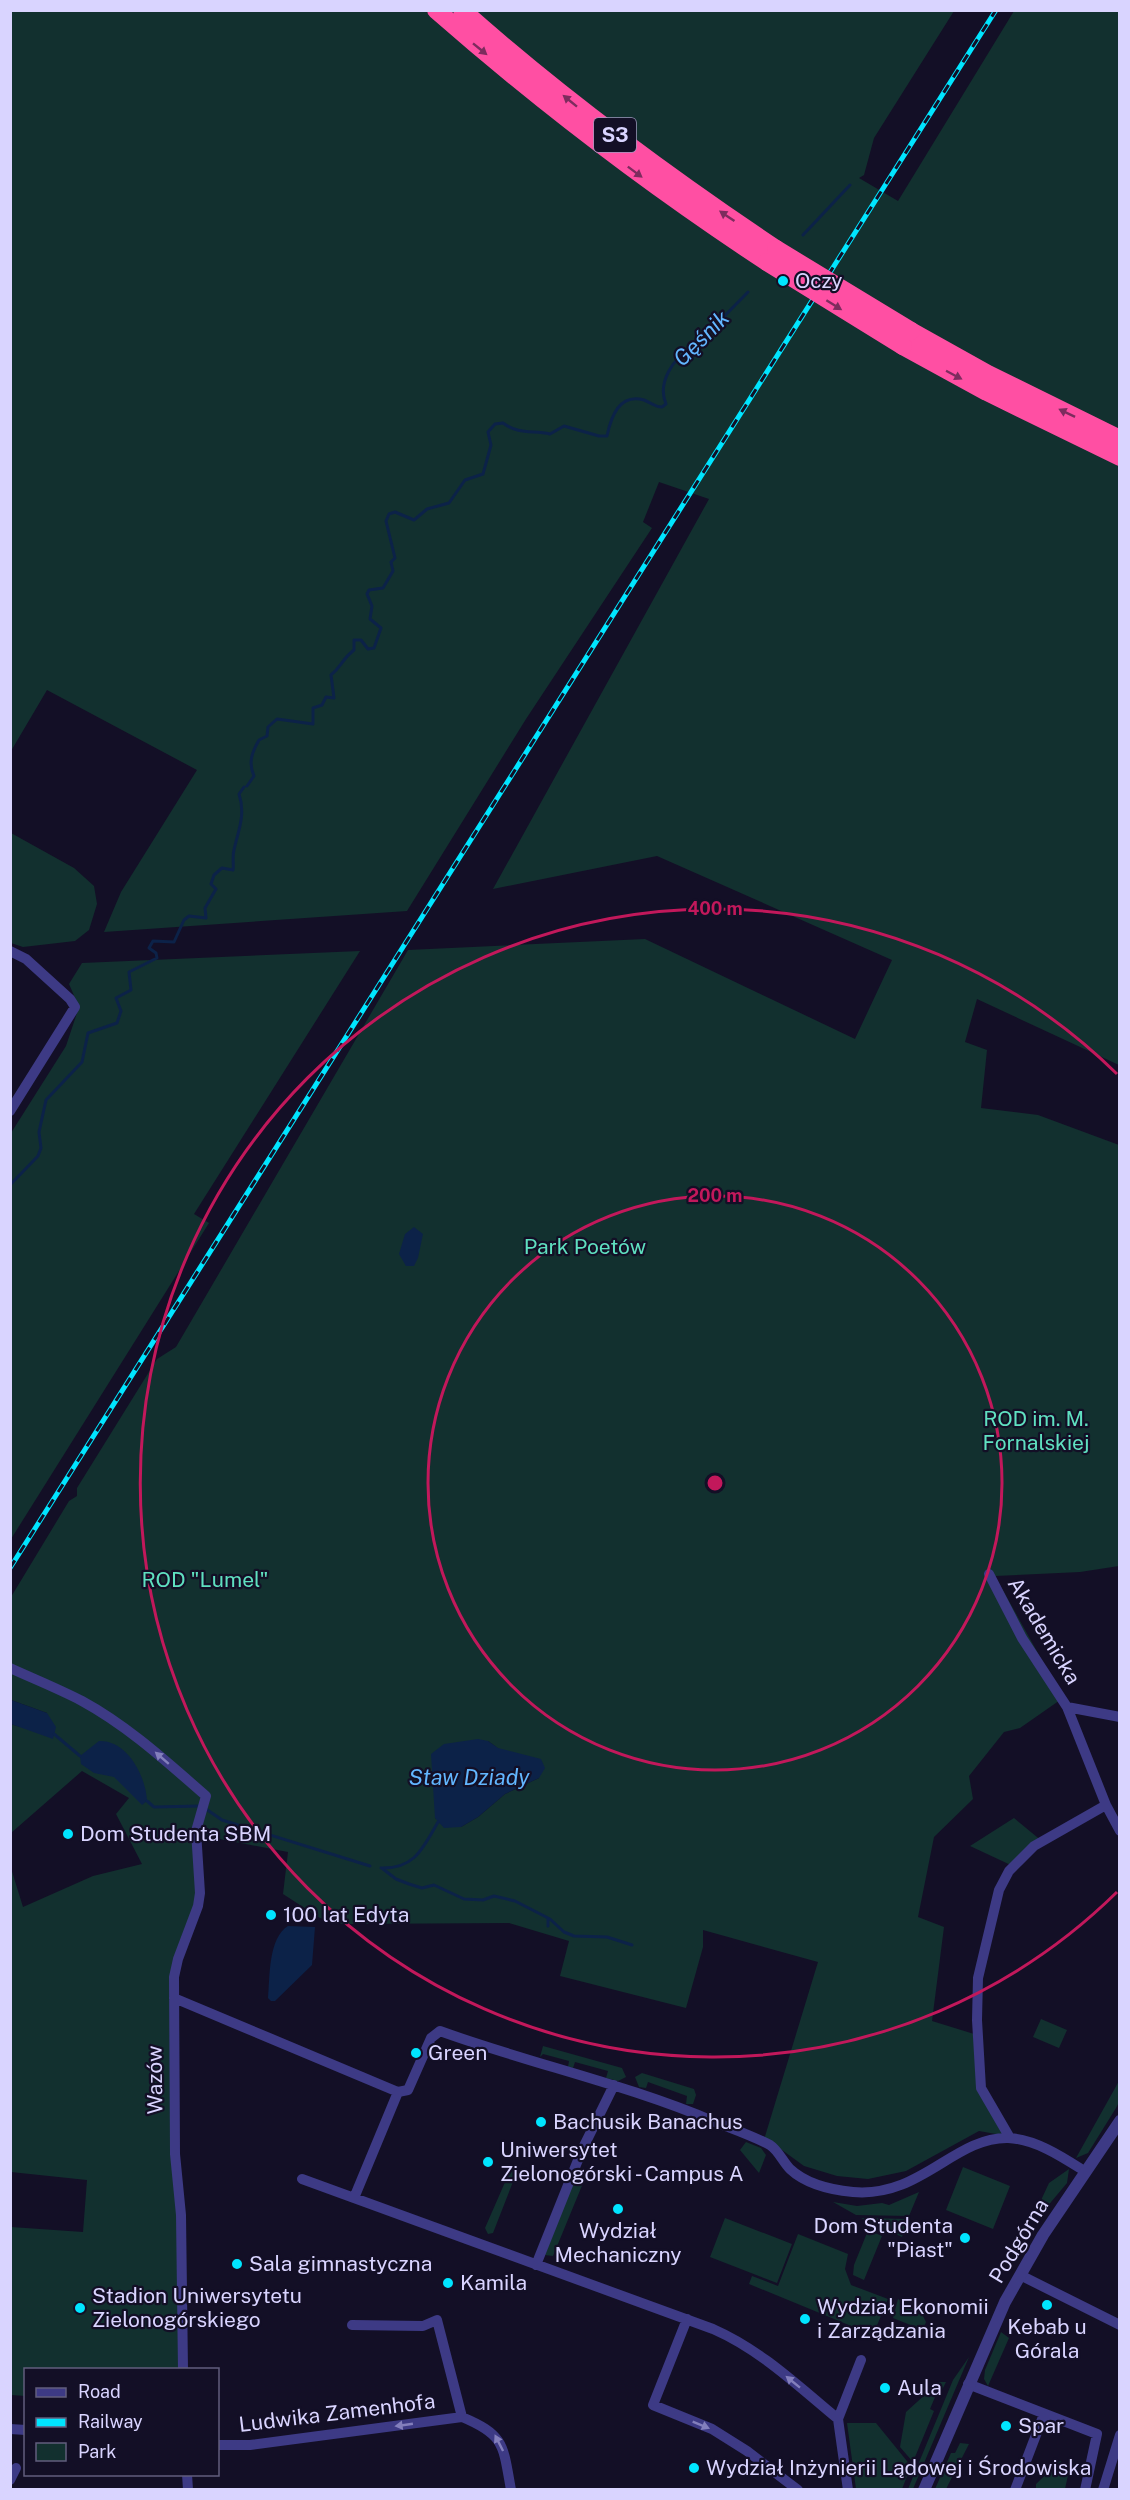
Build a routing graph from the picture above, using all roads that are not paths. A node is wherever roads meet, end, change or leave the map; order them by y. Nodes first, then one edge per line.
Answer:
1 (436, 10) edge
2 (462, 10) edge
3 (771, 256) junction
4 (907, 339) junction
5 (1119, 439) edge
6 (1119, 457) edge
7 (10, 951) edge
8 (10, 1111) edge
9 (989, 1574) dead end
10 (10, 1668) edge
11 (1067, 1707) junction
12 (1119, 1717) edge
13 (1106, 1805) junction
14 (1119, 1831) edge
15 (174, 1998) junction
16 (614, 2085) junction
17 (398, 2092) junction
18 (1119, 2121) edge
19 (1010, 2138) junction
20 (1086, 2172) junction
21 (302, 2179) dead end
22 (354, 2198) junction
23 (536, 2265) junction
24 (1020, 2275) junction
25 (687, 2319) junction
26 (352, 2325) dead end
27 (1119, 2325) edge
28 (861, 2360) dead end
29 (183, 2368) edge
30 (968, 2384) junction
31 (1044, 2414) junction
32 (462, 2416) junction
33 (838, 2419) junction
34 (1119, 2435) edge
35 (219, 2445) edge
36 (16, 2468) dead end
37 (10, 2480) edge
38 (511, 2490) edge
39 (798, 2490) edge
40 (848, 2490) edge
41 (924, 2490) edge
42 (1015, 2490) edge
43 (1085, 2490) edge
44 (1103, 2490) edge

1 -> 3 highway, S3
3 -> 2 highway, S3
3 - 4 highway, S3, bridge
5 -> 4 highway, S3
4 -> 6 highway, S3
7 - 8 street
9 - 11 street, Akademicka
15 -> 10 street, Wazów
11 - 12 street, Akademicka
11 - 13 street, Akademicka
13 - 14 street, Akademicka
13 - 19 street
15 - 17 street
15 - 29 street, Wazów
16 - 17 street
16 - 19 street
16 - 23 street
17 - 22 street
18 - 20 street, Podgórna
19 - 20 street
20 - 24 street, Podgórna
21 - 22 street
22 - 23 street
23 - 25 street
24 - 27 street
24 - 30 street, Podgórna
33 -> 25 street
25 -> 39 street
26 - 32 street, Ludwika Zamenhofa
28 - 33 street
30 - 31 street
30 - 41 street, Podgórna
31 - 42 street
31 - 43 street
32 -> 35 street, Ludwika Zamenhofa
38 -> 32 street, Ludwika Zamenhofa
33 - 40 street
34 - 44 street
36 - 37 street

